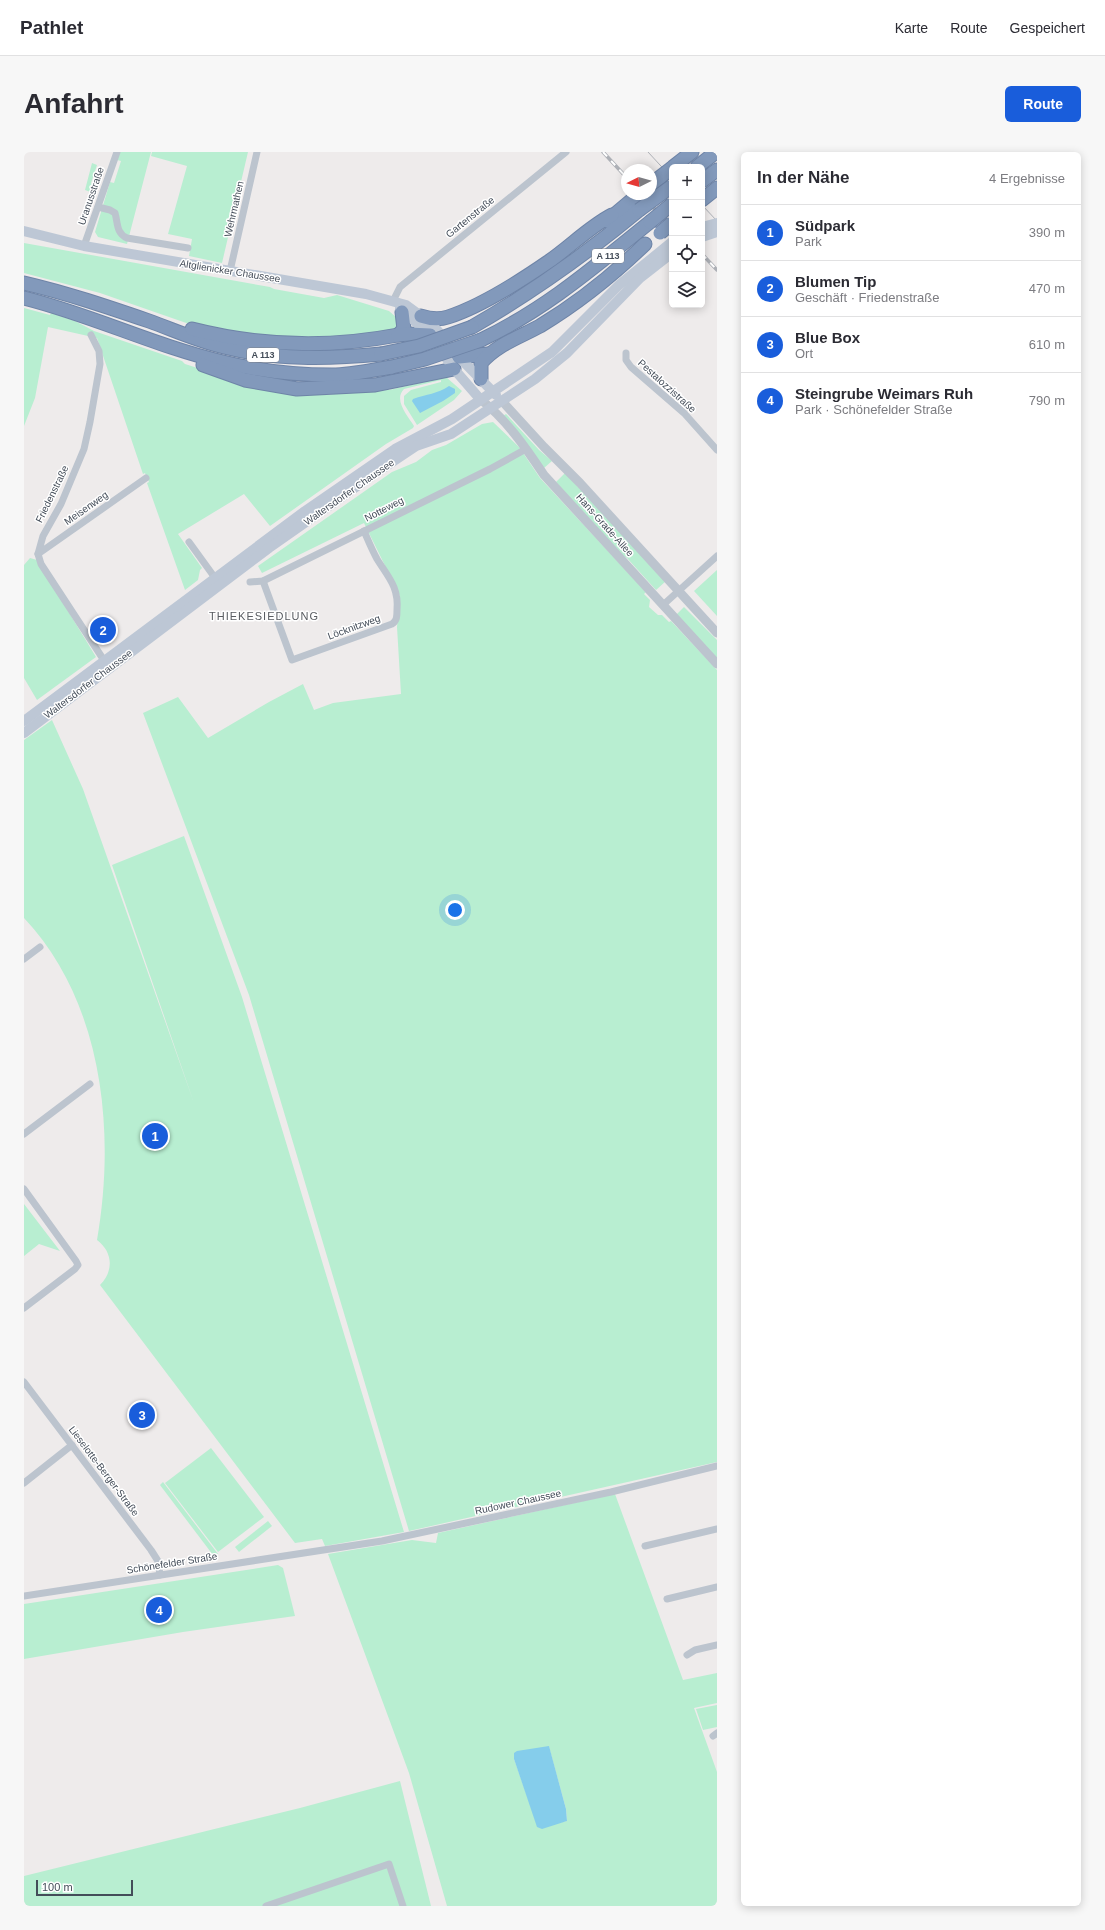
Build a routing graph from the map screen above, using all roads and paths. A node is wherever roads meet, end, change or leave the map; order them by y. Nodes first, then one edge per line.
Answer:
1 (117, 152) edge
2 (257, 152) edge
3 (566, 152) edge
4 (692, 152) edge
5 (716, 152) edge
6 (677, 164) edge
7 (701, 164) edge
8 (669, 170) edge
9 (717, 170) edge
10 (657, 179) edge
11 (705, 179) edge
12 (669, 187) edge
13 (636, 202) edge
14 (669, 206) edge
15 (98, 207) junction
16 (612, 215) junction
17 (717, 223) edge
18 (669, 226) edge
19 (705, 226) edge
20 (24, 231) edge
21 (717, 232) edge
22 (705, 235) edge
23 (645, 244) junction
24 (669, 244) edge
25 (84, 246) junction
26 (188, 248) dead end
27 (669, 256) edge
28 (230, 271) junction
29 (560, 272) junction
30 (24, 283) edge
31 (566, 290) junction
32 (24, 298) edge
33 (397, 306) junction
34 (421, 316) junction
35 (448, 317) junction
36 (150, 322) junction
37 (91, 335) dead end
38 (398, 335) junction
39 (438, 337) junction
40 (186, 351) junction
41 (626, 353) dead end
42 (488, 354) junction
43 (444, 356) junction
44 (457, 363) junction
45 (424, 375) junction
46 (481, 379) junction
47 (492, 391) junction
48 (480, 399) junction
49 (502, 401) junction
50 (491, 408) junction
51 (526, 449) junction
52 (717, 450) edge
53 (146, 478) dead end
54 (364, 531) junction
55 (189, 542) dead end
56 (38, 554) junction
57 (717, 556) edge
58 (217, 581) junction
59 (262, 581) junction
60 (250, 582) dead end
61 (678, 590) junction
62 (663, 605) junction
63 (717, 633) edge
64 (107, 664) junction
65 (717, 664) edge
66 (24, 721) edge
67 (24, 733) edge
68 (40, 947) dead end
69 (24, 959) edge
70 (90, 1084) dead end
71 (24, 1134) edge
72 (24, 1189) edge
73 (24, 1308) edge
74 (24, 1382) edge
75 (31, 1390) junction
76 (24, 1395) edge
77 (72, 1445) junction
78 (717, 1466) edge
79 (24, 1483) edge
80 (717, 1529) edge
81 (646, 1546) dead end
82 (323, 1550) joint
83 (160, 1575) junction
84 (717, 1587) edge
85 (24, 1596) edge
86 (666, 1599) dead end
87 (717, 1646) edge
88 (687, 1655) dead end
89 (266, 1906) edge
90 (403, 1906) edge

1 - 15 street, Uranusstraße
2 - 28 street, Wehrmathen
3 - 33 street, Gartenstraße
4 - 6 highway
5 - 7 highway
8 - 10 highway, bridge
9 - 11 highway
12 - 13 highway, A 113, bridge
13 - 16 highway
13 - 29 highway, A 113
14 - 31 highway, A 113, bridge
15 - 25 street, Uranusstraße
15 - 26 street
16 - 29 highway
16 - 35 highway
17 - 19 main road, bridge
18 - 23 highway, bridge
20 - 25 main road, Altglienicker Chaussee
21 - 22 main road
23 - 31 highway
23 - 42 highway
24 - 47 main road, Waltersdorfer Chaussee
25 - 28 main road, Altglienicker Chaussee
27 - 49 main road, Waltersdorfer Chaussee
28 - 33 main road, Altglienicker Chaussee
29 - 36 highway, A 113, bridge
30 - 36 highway, A 113
31 - 40 highway, A 113, bridge
32 - 40 highway, A 113
33 - 34 main road, Altglienicker Chaussee
33 - 38 highway
33 - 39 main road, Altglienicker Chaussee
34 - 35 highway
34 - 39 main road, Altglienicker Chaussee
35 - 39 highway
36 - 38 highway
37 - 56 street, Friedenstraße
38 - 39 highway
39 - 43 main road
39 - 43 main road, Altglienicker Chaussee
39 - 44 main road, Altglienicker Chaussee
40 - 45 highway
41 - 52 street, Pestalozzistraße
42 - 44 highway
42 - 46 highway
43 - 44 main road
43 - 45 highway
44 - 45 highway
44 - 46 main road, Altglienicker Chaussee
44 - 48 main road, Altglienicker Chaussee
46 - 47 main road, Altglienicker Chaussee
47 - 48 main road, Waltersdorfer Chaussee
47 - 49 main road, Altglienicker Chaussee
48 - 50 street, Hans-Grade-Allee
48 - 58 main road, Waltersdorfer Chaussee
49 - 50 main road, Waltersdorfer Chaussee
49 - 61 street, Hans-Grade-Allee
50 - 51 street, Hans-Grade-Allee
50 - 58 main road, Waltersdorfer Chaussee
51 - 54 street, Notteweg
51 - 62 street, Hans-Grade-Allee
53 - 56 street, Meisenweg
54 - 59 street, Notteweg
54 - 59 street, Löcknitzweg
55 - 58 street
56 - 64 street
57 - 61 street
58 - 64 main road, Waltersdorfer Chaussee
59 - 60 street, Notteweg
61 - 62 street
61 - 63 street, Hans-Grade-Allee
62 - 65 street, Hans-Grade-Allee
64 - 66 main road, Waltersdorfer Chaussee
64 - 67 main road, Waltersdorfer Chaussee
68 - 69 street
70 - 71 street
72 - 73 street
74 - 75 street, Lieselotte-Berger-Straße
75 - 76 street
75 - 77 street, Lieselotte-Berger-Straße
77 - 79 street
77 - 83 street, Lieselotte-Berger-Straße
78 - 82 street, Rudower Chaussee
80 - 81 street
82 - 83 street, Schönefelder Straße
83 - 85 street, Schönefelder Straße
84 - 86 street
87 - 88 street
89 - 90 street

